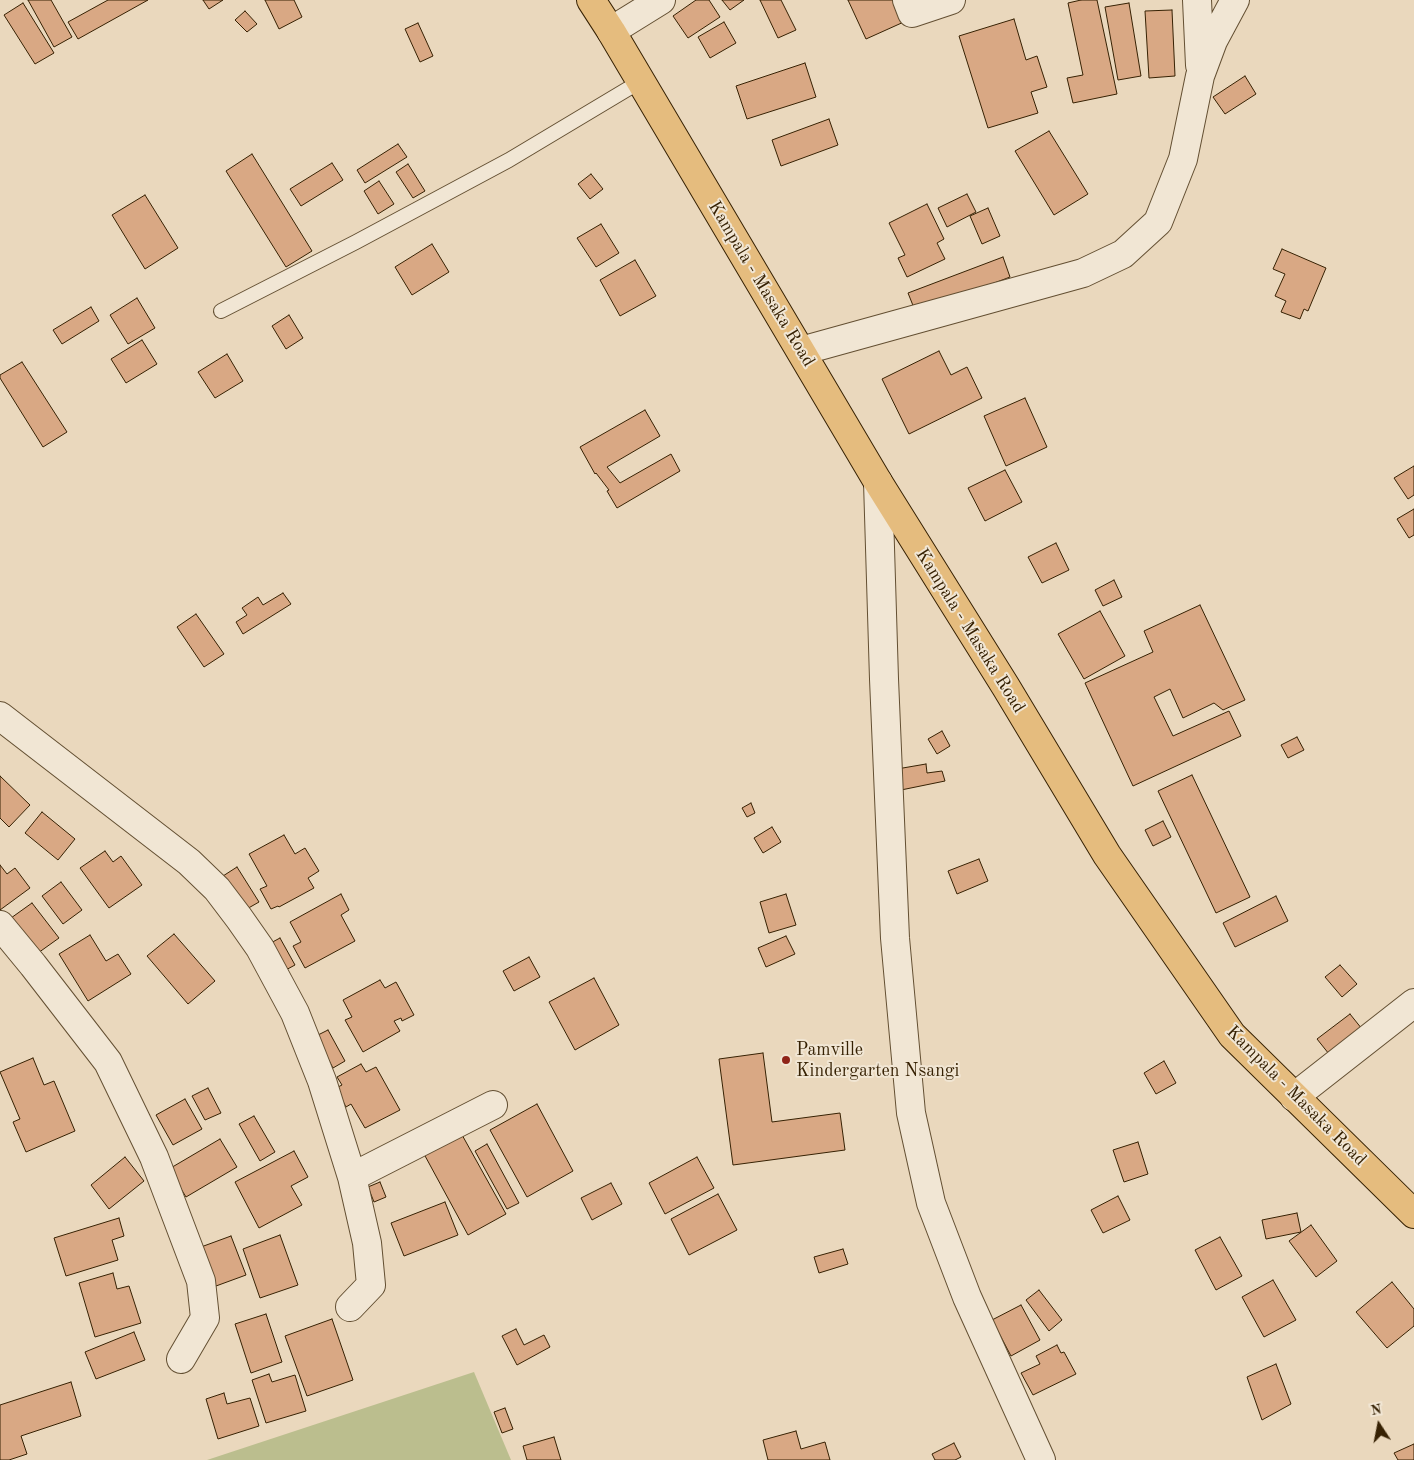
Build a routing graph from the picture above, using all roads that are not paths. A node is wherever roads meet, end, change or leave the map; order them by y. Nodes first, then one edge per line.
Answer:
1 (591, 0) edge
2 (661, 0) edge
3 (907, 0) edge
4 (951, 0) edge
5 (1197, 0) edge
6 (1235, 0) edge
7 (611, 31) junction
8 (1200, 76) junction
9 (641, 81) junction
10 (221, 311) dead end
11 (801, 351) junction
12 (878, 482) junction
13 (0, 716) edge
14 (0, 925) edge
15 (1414, 1003) edge
16 (1294, 1096) junction
17 (493, 1106) dead end
18 (352, 1177) junction
19 (1414, 1214) edge
20 (350, 1307) dead end
21 (181, 1359) dead end
22 (1041, 1460) edge

1 - 7 main road, Kampala - Masaka Road
2 - 7 street
3 - 4 street
5 - 8 street
6 - 8 street
7 - 9 main road, Kampala - Masaka Road
8 - 11 street
9 - 10 lane
9 - 11 main road, Kampala - Masaka Road
11 - 12 main road, Kampala - Masaka Road
12 - 16 main road, Kampala - Masaka Road
12 - 22 street
13 - 18 street
14 - 21 street
15 - 16 street
16 - 19 main road, Kampala - Masaka Road
17 - 18 street
18 - 20 street

